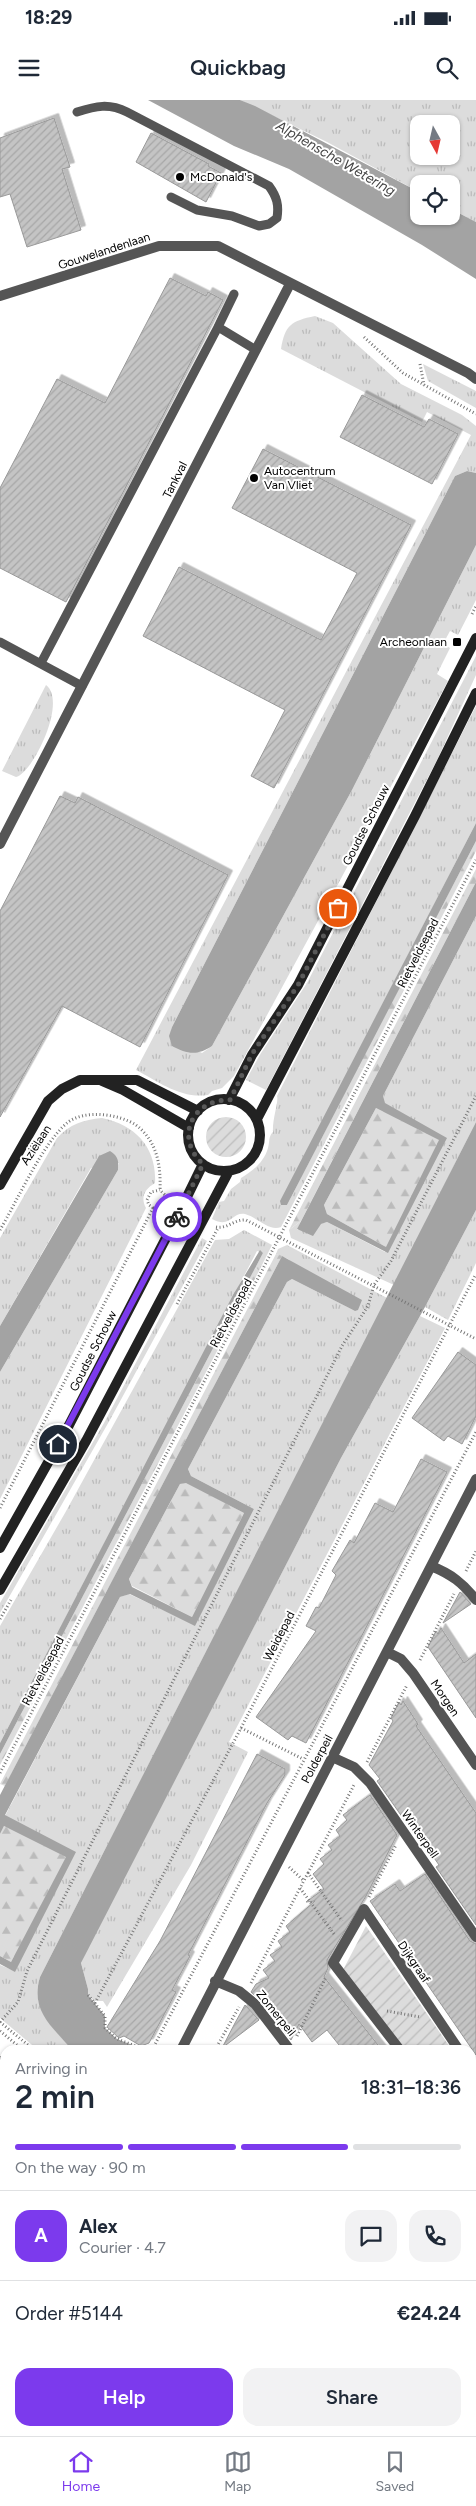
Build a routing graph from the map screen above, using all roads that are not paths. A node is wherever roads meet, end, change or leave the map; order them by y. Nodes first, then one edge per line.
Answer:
1 (77, 112) dead end
2 (171, 197) dead end
3 (290, 284) junction
4 (234, 294) dead end
5 (0, 296) edge
6 (218, 327) junction
7 (256, 350) junction
8 (473, 375) edge
9 (476, 638) edge
10 (0, 642) edge
11 (41, 664) junction
12 (82, 686) junction
13 (476, 693) edge
14 (0, 844) edge
15 (97, 1078) junction
16 (230, 1100) junction
17 (198, 1111) junction
18 (257, 1120) junction
19 (189, 1128) junction
20 (203, 1164) junction
21 (229, 1171) junction
22 (0, 1184) edge
23 (476, 1480) edge
24 (0, 1548) edge
25 (431, 1566) junction
26 (0, 1590) edge
27 (476, 1600) edge
28 (387, 1652) junction
29 (332, 1757) junction
30 (476, 1765) edge
31 (476, 1937) edge
32 (215, 1981) junction
33 (183, 2045) edge
34 (286, 2045) edge
35 (396, 2045) edge
36 (456, 2045) edge

1 - 2 lane
3 - 5 street, Gouwelandenlaan
3 - 7 street, Tankval
3 - 8 street, Gouwelandenlaan
4 - 6 lane
6 - 7 lane
6 - 11 lane
7 - 12 street, Tankval
9 - 16 main road, Goudse Schouw
10 - 11 lane
11 - 12 lane
12 - 14 street, Tankval
13 - 18 main road
15 - 17 main road, Aziëlaan
15 - 19 main road
15 - 22 main road, Aziëlaan
16 - 17 main road
16 - 18 main road
17 - 19 main road
18 - 21 main road
19 - 20 main road
20 - 21 main road
20 - 24 main road, Goudse Schouw
21 - 26 main road
23 - 25 street, Polderpeil
25 - 27 street
25 - 28 street, Polderpeil
28 - 29 street, Polderpeil
28 - 30 street, Morgen
29 - 31 street, Winterpell
29 - 32 street, Polderpeil
32 - 33 street, Polderpeil
32 - 34 street, Zomerpeil
35 - 36 street, Dijkgraaf

